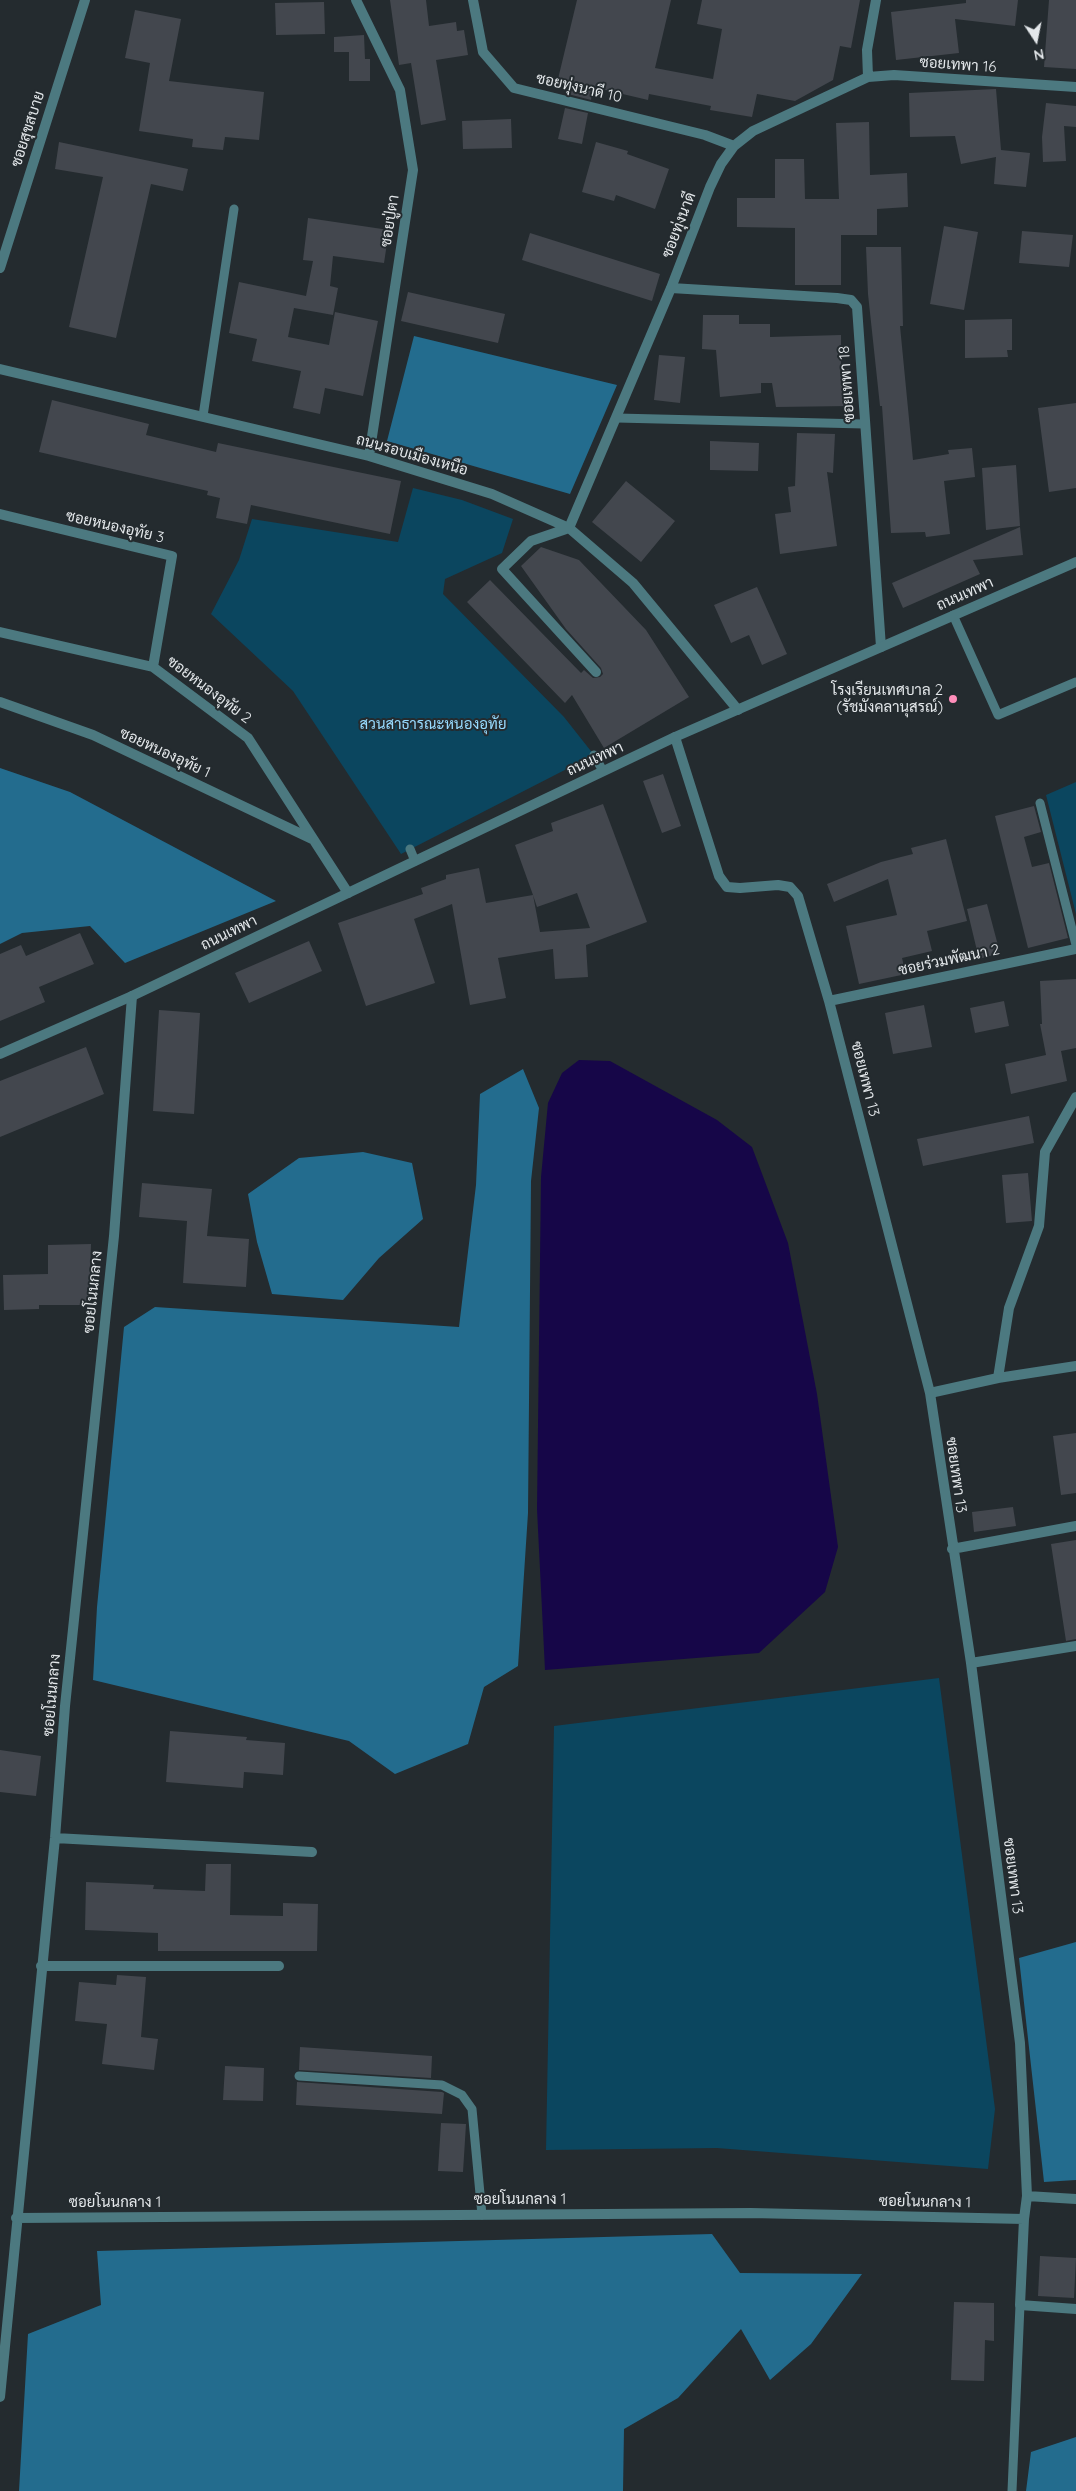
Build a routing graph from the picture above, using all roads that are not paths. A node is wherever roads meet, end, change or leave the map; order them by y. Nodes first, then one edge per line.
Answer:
1 (85, 0) edge
2 (356, 0) edge
3 (473, 0) edge
4 (876, 0) edge
5 (868, 77) junction
6 (1076, 87) edge
7 (734, 146) junction
8 (234, 209) dead end
9 (0, 268) edge
10 (672, 288) junction
11 (0, 369) edge
12 (202, 416) junction
13 (617, 418) junction
14 (864, 424) junction
15 (369, 456) junction
16 (0, 514) edge
17 (569, 528) junction
18 (1076, 562) edge
19 (953, 616) junction
20 (0, 632) edge
21 (881, 647) junction
22 (153, 667) junction
23 (596, 672) dead end
24 (1076, 682) edge
25 (0, 702) edge
26 (738, 710) junction
27 (675, 737) junction
28 (594, 756) dead end
29 (603, 771) junction
30 (1040, 803) dead end
31 (313, 840) junction
32 (410, 850) dead end
33 (415, 861) junction
34 (348, 893) junction
35 (1076, 945) edge
36 (1076, 949) edge
37 (132, 996) junction
38 (829, 1000) junction
39 (0, 1054) edge
40 (1076, 1097) edge
41 (1076, 1366) edge
42 (998, 1378) junction
43 (930, 1393) junction
44 (1076, 1526) edge
45 (952, 1549) junction
46 (1076, 1646) edge
47 (971, 1663) junction
48 (55, 1838) junction
49 (312, 1852) dead end
50 (41, 1966) junction
51 (279, 1966) dead end
52 (300, 2076) dead end
53 (1027, 2196) junction
54 (1076, 2199) edge
55 (482, 2215) junction
56 (16, 2218) junction
57 (1024, 2219) junction
58 (1020, 2305) junction
59 (1076, 2309) edge
60 (0, 2389) edge
61 (0, 2397) edge
62 (1012, 2491) edge

1 - 9 street, ซอยสุขสบาย
2 - 15 street, ซอยปู่ตา
3 - 7 street, ซอยทุ่งนาดี 10
4 - 5 street
5 - 6 street, ซอยเทพา 16
5 - 7 street, ซอยทุ่งนาดี
7 - 10 street, ซอยทุ่งนาดี
8 - 12 lane
10 - 13 street, ซอยทุ่งนาดี
10 - 14 street, ซอยเทพา 18
11 - 12 street, ถนนรอบเมืองเหนือ
12 - 15 street, ถนนรอบเมืองเหนือ
13 - 14 lane
13 - 17 street, ซอยทุ่งนาดี
14 - 21 street, ซอยเทพา 18
15 - 17 street, ถนนรอบเมืองเหนือ
16 - 22 street, ซอยหนองอุทัย 3
17 - 23 street
17 - 26 street, ถนนรอบเมืองเหนือ
18 - 19 street, ถนนเทพา
19 - 21 street, ถนนเทพา
19 - 24 lane
20 - 22 street, ซอยหนองอุทัย 2
21 - 26 street, ถนนเทพา
22 - 31 street, ซอยหนองอุทัย 2
25 - 31 street, ซอยหนองอุทัย 1
26 - 27 street, ถนนเทพา
27 - 29 street, ถนนเทพา
27 - 38 street, ซอยเทพา 13
28 - 29 lane
29 - 33 street, ถนนเทพา
30 - 35 lane
31 - 34 street, ซอยหนองอุทัย 2
32 - 33 lane
33 - 34 street, ถนนเทพา
34 - 37 street, ถนนเทพา
36 - 38 street, ซอยร่วมพัฒนา 2
37 - 39 street, ถนนเทพา
37 - 48 street, ซอยโนนกลาง
38 - 43 street, ซอยเทพา 13
40 - 42 street
41 - 42 street
42 - 43 street
43 - 45 street, ซอยเทพา 13
44 - 45 street
45 - 47 street, ซอยเทพา 13
46 - 47 street
47 - 53 street, ซอยเทพา 13
48 - 49 street
48 - 50 street, ซอยโนนกลาง
50 - 51 street
50 - 56 street, ซอยโนนกลาง
52 - 55 lane
53 - 54 street
53 - 57 street, ซอยเทพา 13
55 - 56 street, ซอยโนนกลาง 1
55 - 57 street, ซอยโนนกลาง 1
56 - 60 street, ซอยโนนกลาง
57 - 58 street, ซอยเทพา 13
58 - 59 street
58 - 62 lane
60 - 61 street, ซอยโนนกลาง

